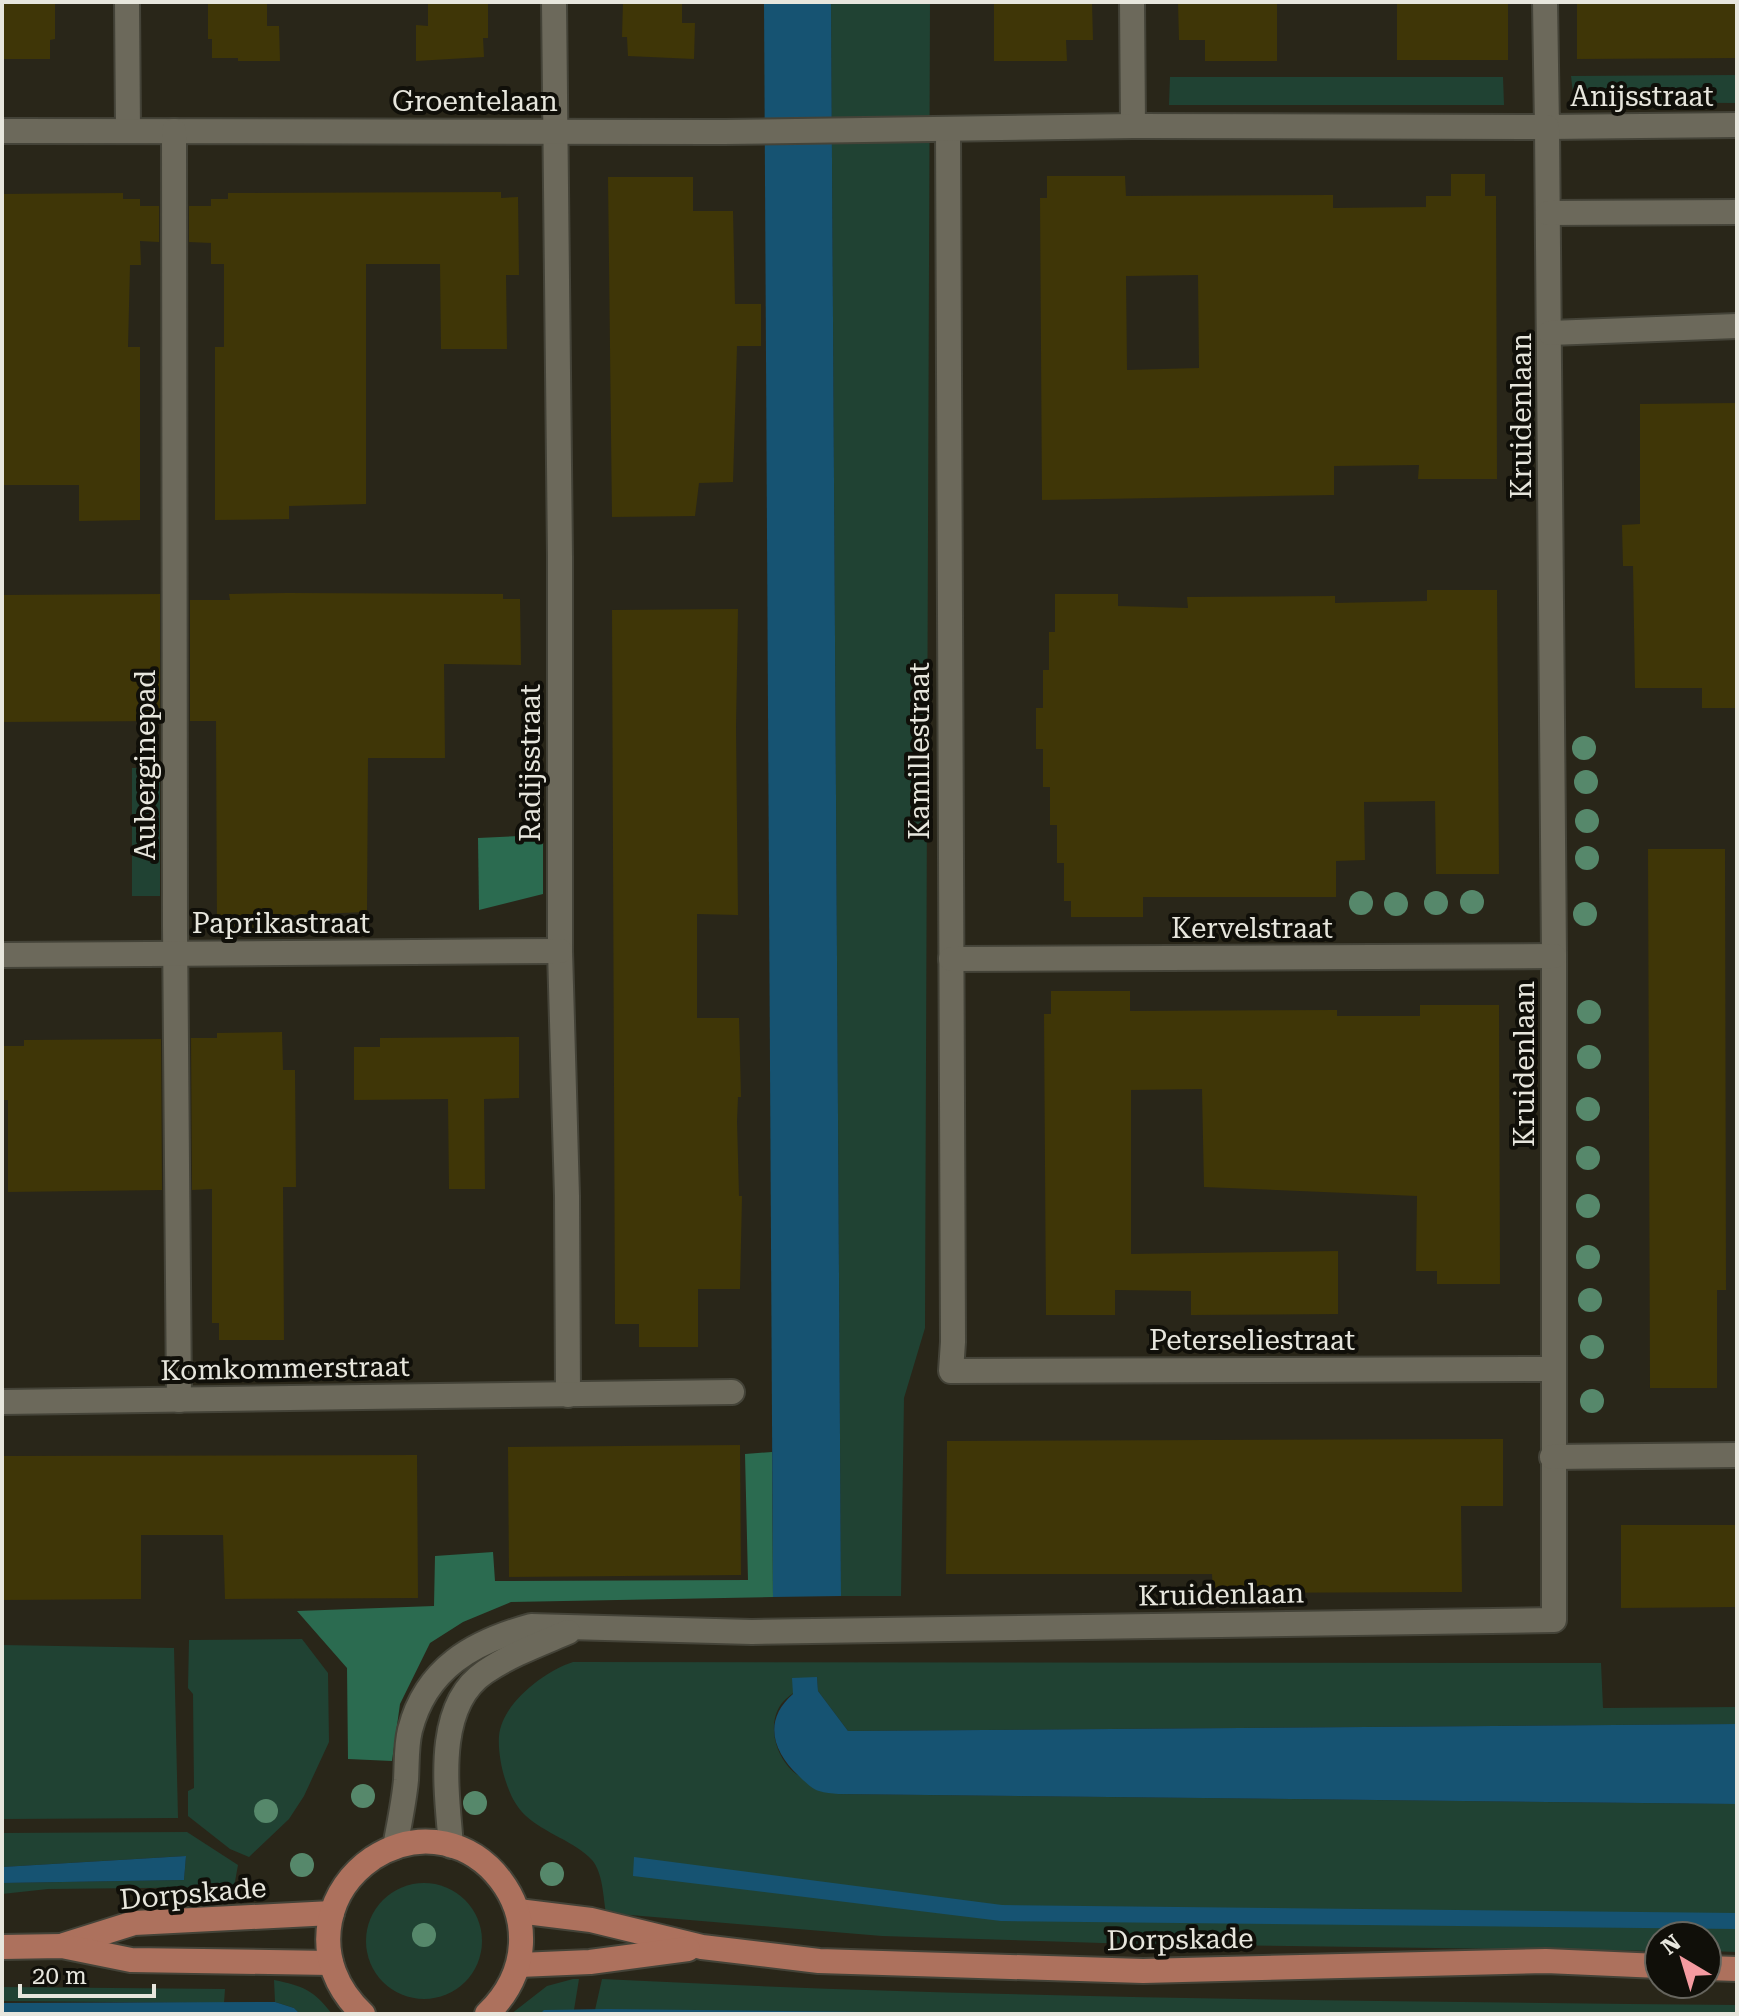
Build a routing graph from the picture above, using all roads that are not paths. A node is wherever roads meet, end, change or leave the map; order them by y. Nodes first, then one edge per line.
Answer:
1 (127, 2) edge
2 (554, 2) edge
3 (1132, 2) edge
4 (1545, 2) edge
5 (1737, 125) edge
6 (1133, 126) junction
7 (1547, 127) junction
8 (948, 130) junction
9 (2, 131) edge
10 (128, 131) junction
11 (174, 131) junction
12 (557, 131) junction
13 (1737, 212) edge
14 (1548, 213) junction
15 (1737, 326) edge
16 (1550, 333) junction
17 (560, 951) junction
18 (175, 954) junction
19 (2, 955) edge
20 (1554, 956) junction
21 (951, 959) junction
22 (1553, 1369) junction
23 (951, 1371) joint
24 (732, 1392) dead end
25 (568, 1395) junction
26 (179, 1400) junction
27 (2, 1402) edge
28 (1737, 1455) edge
29 (1552, 1457) junction
30 (574, 1629) junction
31 (451, 1846) junction
32 (395, 1847) junction
33 (518, 1911) junction
34 (332, 1913) junction
35 (62, 1946) junction
36 (2, 1947) edge
37 (702, 1947) junction
38 (331, 1963) junction
39 (519, 1965) junction
40 (1643, 1965) edge
41 (363, 2014) edge
42 (487, 2014) edge

1 - 10 street
2 - 12 street, Radijsstraat
3 - 6 street
4 - 7 street, Kruidenlaan
5 - 7 street, Anijsstraat
6 - 7 street
6 - 8 street
7 - 14 street, Kruidenlaan
8 - 12 street, Groentelaan
8 - 21 street, Kamillestraat
9 - 10 street, Groentelaan
10 - 11 street, Groentelaan
11 - 12 street, Groentelaan
11 - 18 street, Auberginepad
12 - 17 street, Radijsstraat
13 - 14 street
14 - 16 street, Kruidenlaan
15 - 16 street
16 - 20 street, Kruidenlaan
17 - 18 street, Paprikastraat
17 - 25 street, Radijsstraat
18 - 19 street, Paprikastraat
18 - 26 street, Auberginepad
20 - 21 street, Kervelstraat
20 - 22 street, Kruidenlaan
21 - 23 street, Kamillestraat
22 - 23 street, Peterseliestraat
22 - 29 street, Kruidenlaan
24 - 25 street, Komkommerstraat
25 - 26 street, Komkommerstraat
26 - 27 street, Komkommerstraat
28 - 29 street
29 - 30 street, Kruidenlaan
30 - 31 street, Kruidenlaan
30 - 32 street, Kruidenlaan
31 - 32 main road
31 - 33 main road
32 - 34 main road
33 - 37 main road, Dorpskade
33 - 39 main road
34 - 35 main road, Dorpskade
34 - 38 main road
35 - 36 main road, Dorpskade
35 - 38 main road, Dorpskade
37 - 39 main road, Dorpskade
37 - 40 main road, Dorpskade
38 - 41 main road
39 - 42 main road

